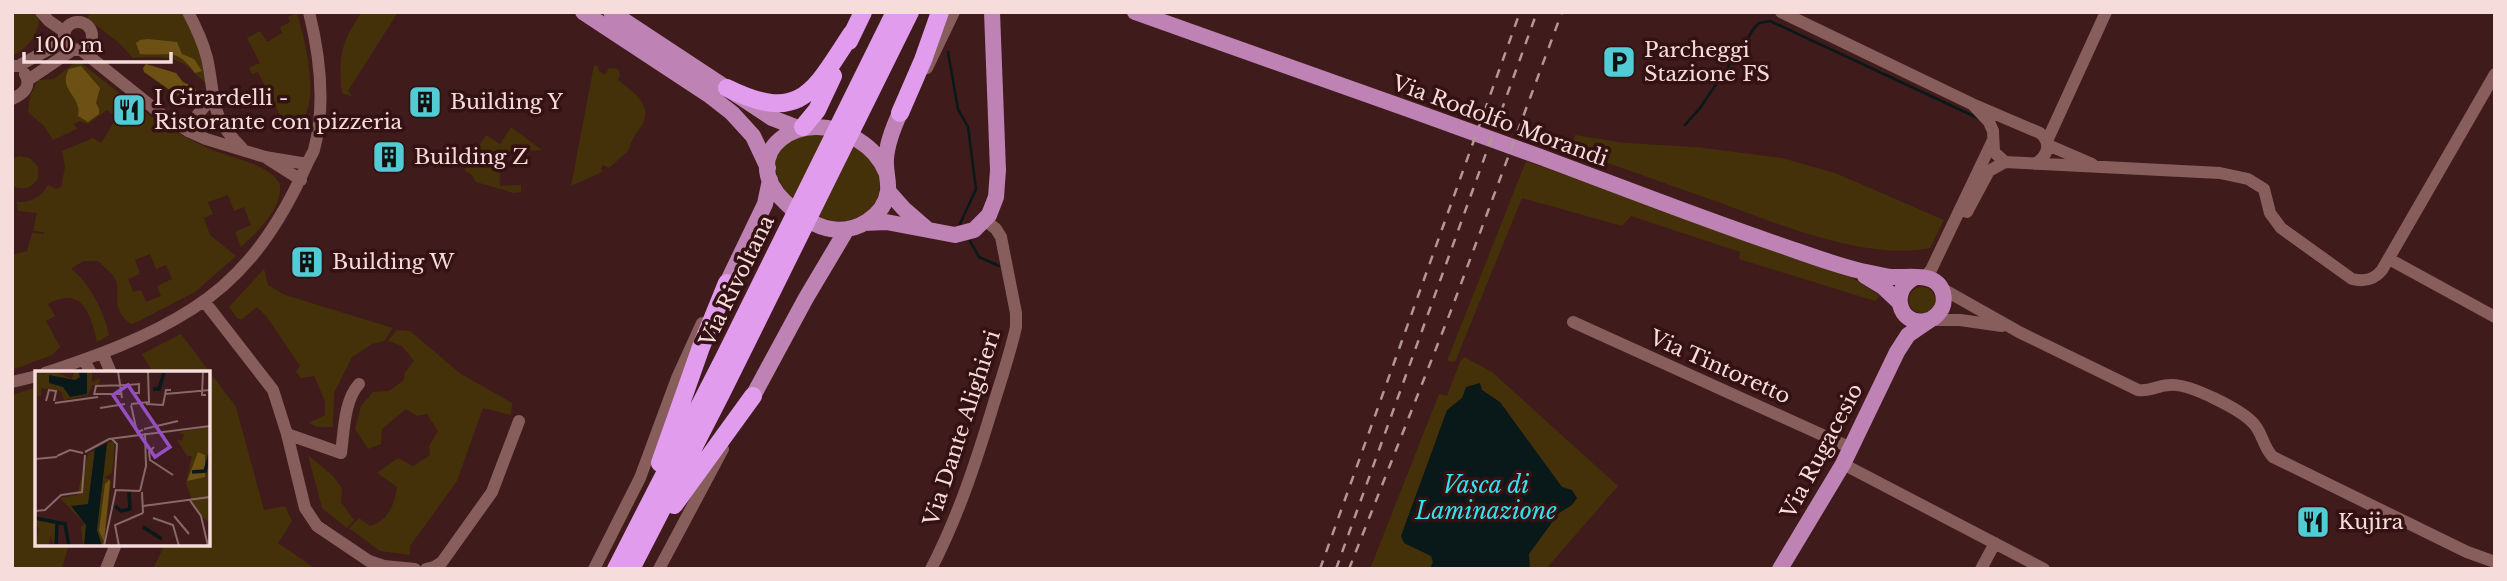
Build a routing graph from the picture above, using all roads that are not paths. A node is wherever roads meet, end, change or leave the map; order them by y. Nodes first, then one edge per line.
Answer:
1 (41, 12) edge
2 (188, 12) edge
3 (309, 12) edge
4 (583, 12) edge
5 (611, 12) edge
6 (863, 12) edge
7 (895, 12) edge
8 (909, 12) edge
9 (940, 12) edge
10 (954, 12) edge
11 (992, 12) edge
12 (1135, 12) edge
13 (1781, 12) edge
14 (2106, 12) edge
15 (852, 33) junction
16 (65, 34) junction
17 (77, 49) junction
18 (15, 66) edge
19 (2495, 74) edge
20 (28, 80) junction
21 (727, 88) junction
22 (2070, 92) junction
23 (212, 98) junction
24 (12, 99) edge
25 (1972, 104) junction
26 (855, 107) junction
27 (900, 113) junction
28 (2022, 125) junction
29 (801, 128) junction
30 (188, 131) junction
31 (1993, 139) junction
32 (2048, 143) junction
33 (242, 148) junction
34 (265, 157) junction
35 (2005, 162) junction
36 (307, 164) junction
37 (2035, 164) junction
38 (2099, 167) junction
39 (886, 172) junction
40 (769, 173) junction
41 (301, 180) junction
42 (888, 191) junction
43 (985, 219) junction
44 (864, 223) junction
45 (847, 229) junction
46 (929, 230) junction
47 (786, 249) junction
48 (2389, 259) junction
49 (1850, 268) junction
50 (1930, 281) junction
51 (727, 283) junction
52 (204, 301) junction
53 (1901, 306) junction
54 (2495, 317) edge
55 (1930, 320) junction
56 (1573, 322) dead end
57 (2019, 332) junction
58 (1897, 352) junction
59 (103, 354) junction
60 (84, 360) junction
61 (52, 371) edge
62 (90, 371) edge
63 (110, 371) edge
64 (35, 376) edge
65 (12, 382) edge
66 (359, 384) dead end
67 (753, 396) junction
68 (519, 421) dead end
69 (287, 434) junction
70 (1851, 448) junction
71 (1843, 464) junction
72 (1995, 543) junction
73 (115, 546) edge
74 (2467, 552) junction
75 (2495, 562) edge
76 (106, 569) edge
77 (415, 569) edge
78 (426, 569) edge
79 (594, 569) edge
80 (615, 569) edge
81 (631, 569) edge
82 (638, 569) edge
83 (659, 569) edge
84 (931, 569) edge
85 (1780, 569) edge
86 (1981, 569) edge
87 (2044, 569) edge
88 (2490, 569) edge

1 - 16 street
2 - 23 street
3 - 36 street
4 - 40 main road
5 - 21 main road
6 - 15 highway
7 - 26 highway, Via Rivoltana
8 - 26 highway, Via Rivoltana
9 - 27 highway
10 - 27 street
11 - 43 main road
12 - 49 main road, Via Rodolfo Morandi
13 - 25 street
14 - 22 street
15 - 21 highway
15 - 29 highway
16 - 17 street
16 - 17 street
16 - 18 street
17 - 20 street
17 - 30 street
18 - 20 street
19 - 48 street
20 - 24 street
21 - 29 main road
22 - 28 street
22 - 32 street
23 - 30 street
23 - 33 street
25 - 28 street
25 - 31 street
26 - 47 highway, Via Rivoltana
27 - 39 main road
28 - 31 street
28 - 32 street
29 - 39 main road
29 - 40 main road
30 - 33 street
31 - 35 street
31 - 50 street
32 - 37 street
32 - 38 street
33 - 34 street
34 - 36 street
34 - 41 street
35 - 37 street
35 - 50 street
36 - 41 street
37 - 38 street
38 - 48 street
39 - 42 main road
40 - 45 main road
40 - 51 main road
41 - 52 street
42 - 44 main road
42 - 46 main road
43 - 46 main road
43 - 84 street, Via Dante Alighieri
44 - 45 main road
44 - 46 main road
45 - 67 main road
47 - 80 highway, Via Rivoltana
47 - 81 highway, Via Rivoltana
48 - 54 street
49 - 50 main road, Via Rodolfo Morandi
49 - 53 main road, Via Rodolfo Morandi
50 - 53 main road
50 - 55 main road
50 - 57 street, Via Rodolfo Morandi
51 - 79 street
51 - 80 highway
52 - 59 street
52 - 69 street
53 - 55 main road
53 - 58 main road, Via Rugacesio
55 - 57 street, Via Rodolfo Morandi
55 - 58 main road, Via Rugacesio
56 - 70 street, Via Tintoretto
57 - 74 street, Via Rodolfo Morandi
58 - 70 main road, Via Rugacesio
59 - 60 street
59 - 63 street
60 - 61 street
60 - 62 street
64 - 65 street
66 - 69 street
67 - 82 highway
67 - 83 street
68 - 78 street
69 - 77 street
70 - 71 main road, Via Rugacesio
71 - 72 street
71 - 85 main road, Via Rugacesio
72 - 86 street
72 - 87 street
73 - 76 street
74 - 75 street
74 - 88 street

